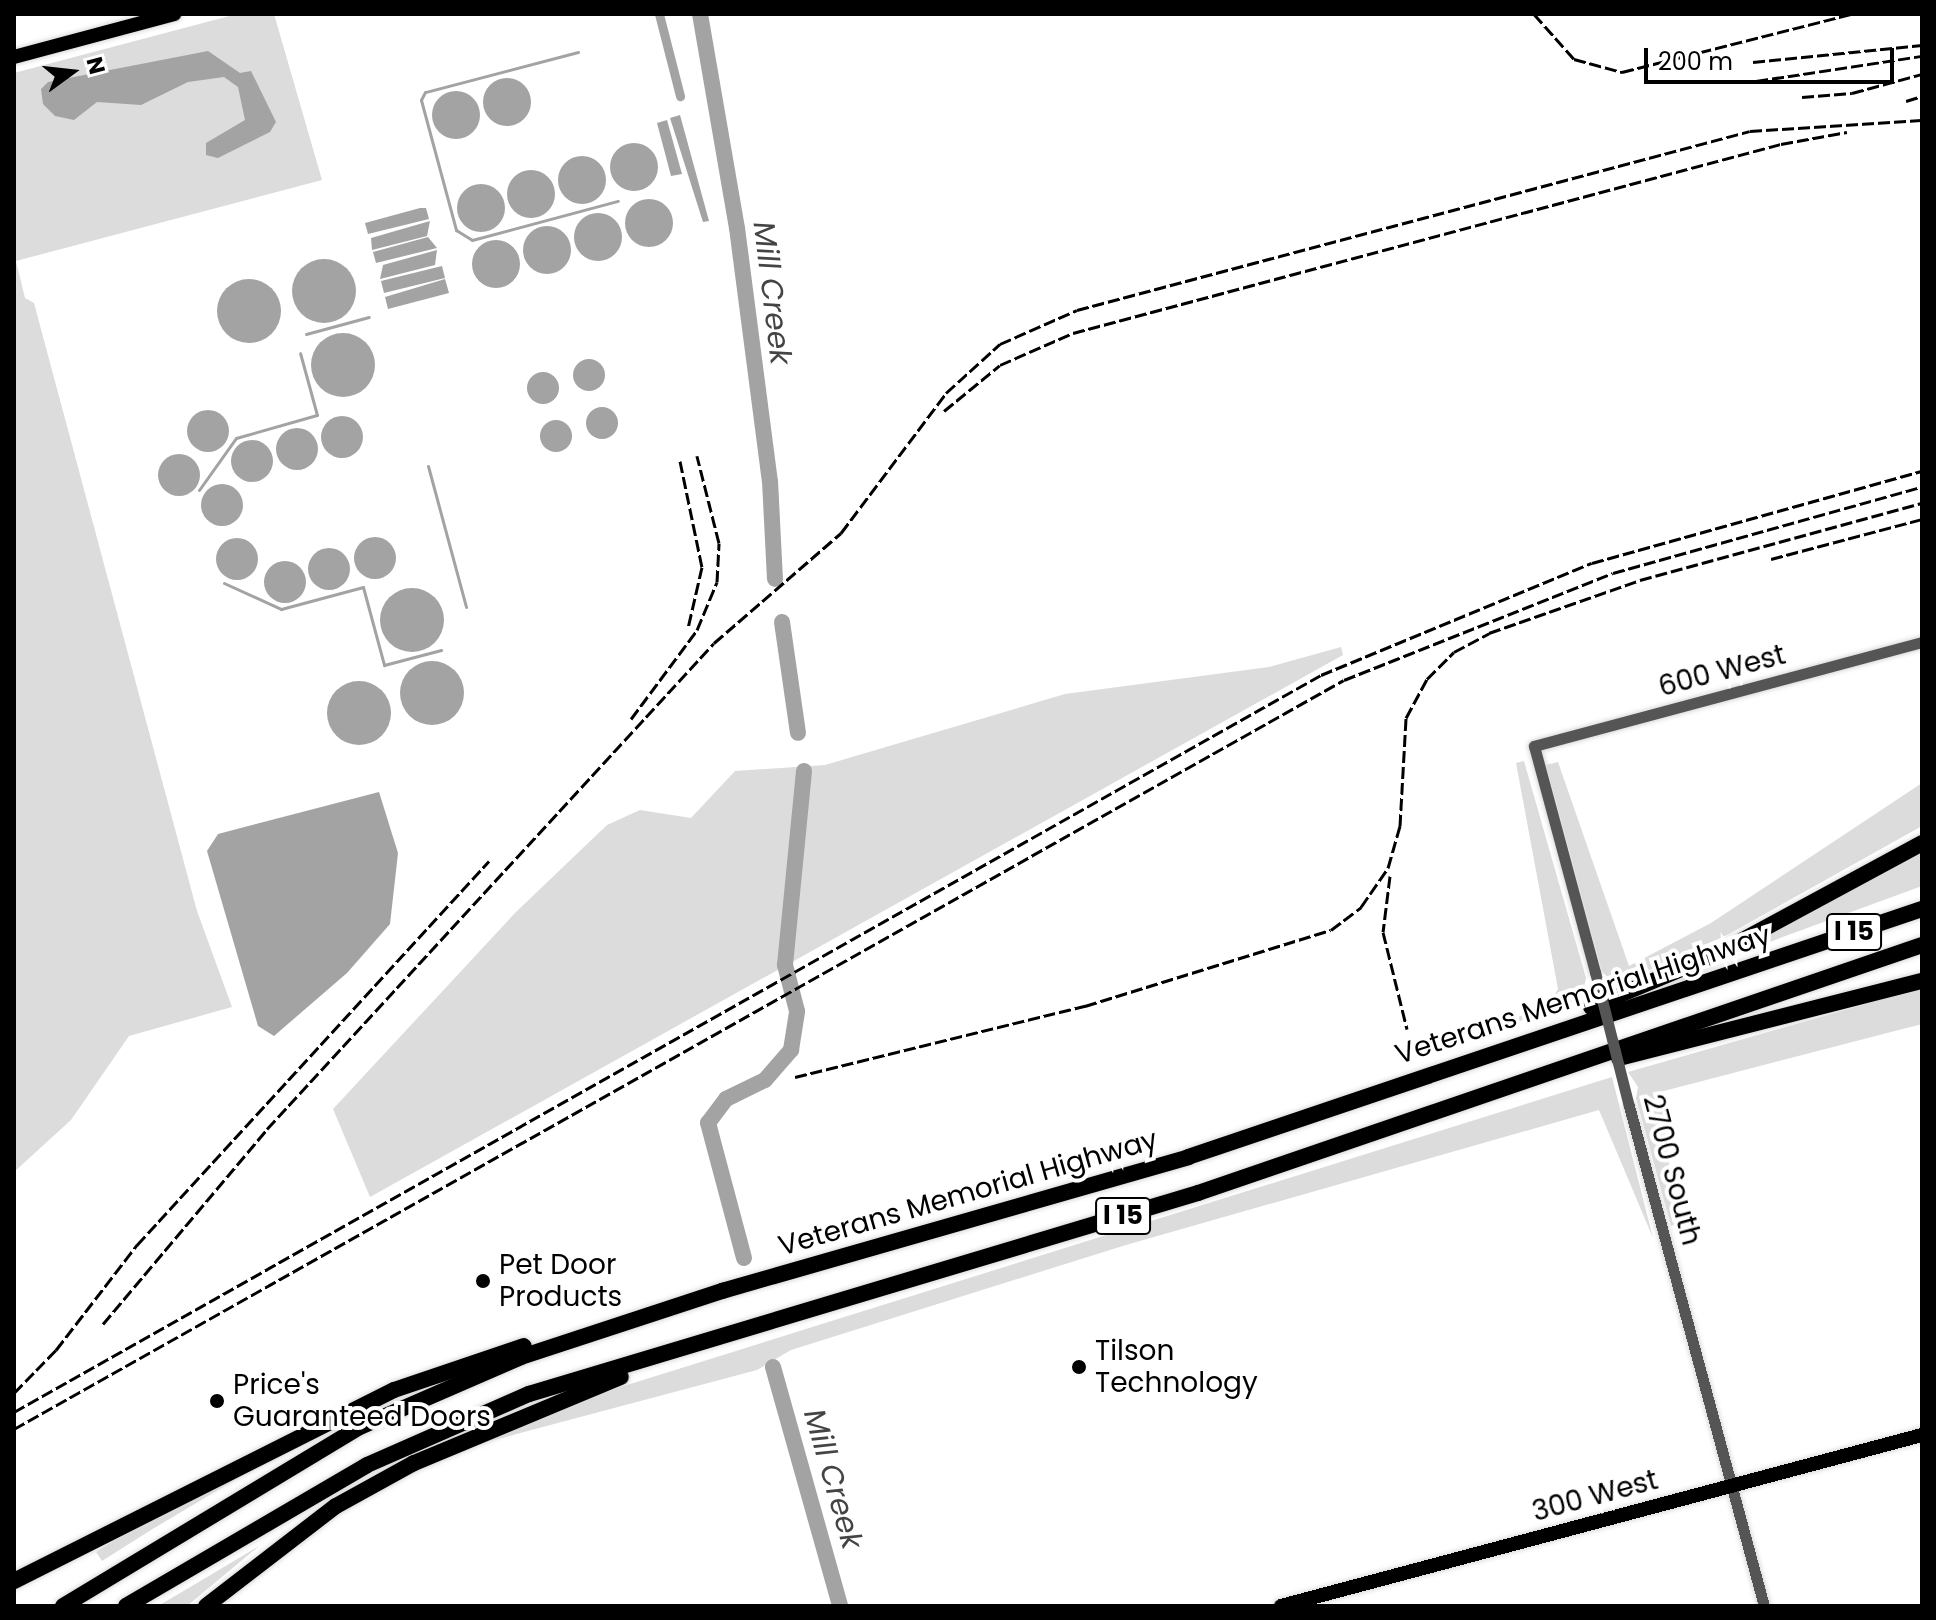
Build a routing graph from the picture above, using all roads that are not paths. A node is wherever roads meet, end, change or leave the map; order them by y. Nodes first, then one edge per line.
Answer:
1 (174, 14) edge
2 (14, 57) edge
3 (1922, 642) edge
4 (1534, 746) joint
5 (1922, 843) edge
6 (1922, 897) edge
7 (1922, 909) edge
8 (1922, 945) edge
9 (1786, 955) junction
10 (1922, 981) edge
11 (1490, 1051) junction
12 (1505, 1086) junction
13 (722, 1291) junction
14 (737, 1333) junction
15 (1922, 1435) edge
16 (1731, 1487) junction
17 (17, 1581) edge
18 (63, 1606) edge
19 (126, 1606) edge
20 (206, 1606) edge
21 (1281, 1606) edge
22 (1764, 1606) edge

1 - 2 main road
3 - 4 street, 600 West
4 - 16 street, 2700 South, bridge
5 - 11 highway
6 - 9 highway
7 - 9 highway, Veterans Memorial Highway / I 15
8 - 12 highway, Veterans Memorial Highway / I 15
9 - 11 highway, Veterans Memorial Highway / I 15
10 - 12 highway
11 - 13 highway, Veterans Memorial Highway / I 15
12 - 14 highway, Veterans Memorial Highway / I 15
13 - 17 highway
13 - 18 highway, Veterans Memorial Highway / I 15
14 - 19 highway, Veterans Memorial Highway / I 15
14 - 20 highway
15 - 16 main road, 300 West
16 - 21 main road, 300 West
16 - 22 street, 2700 South

